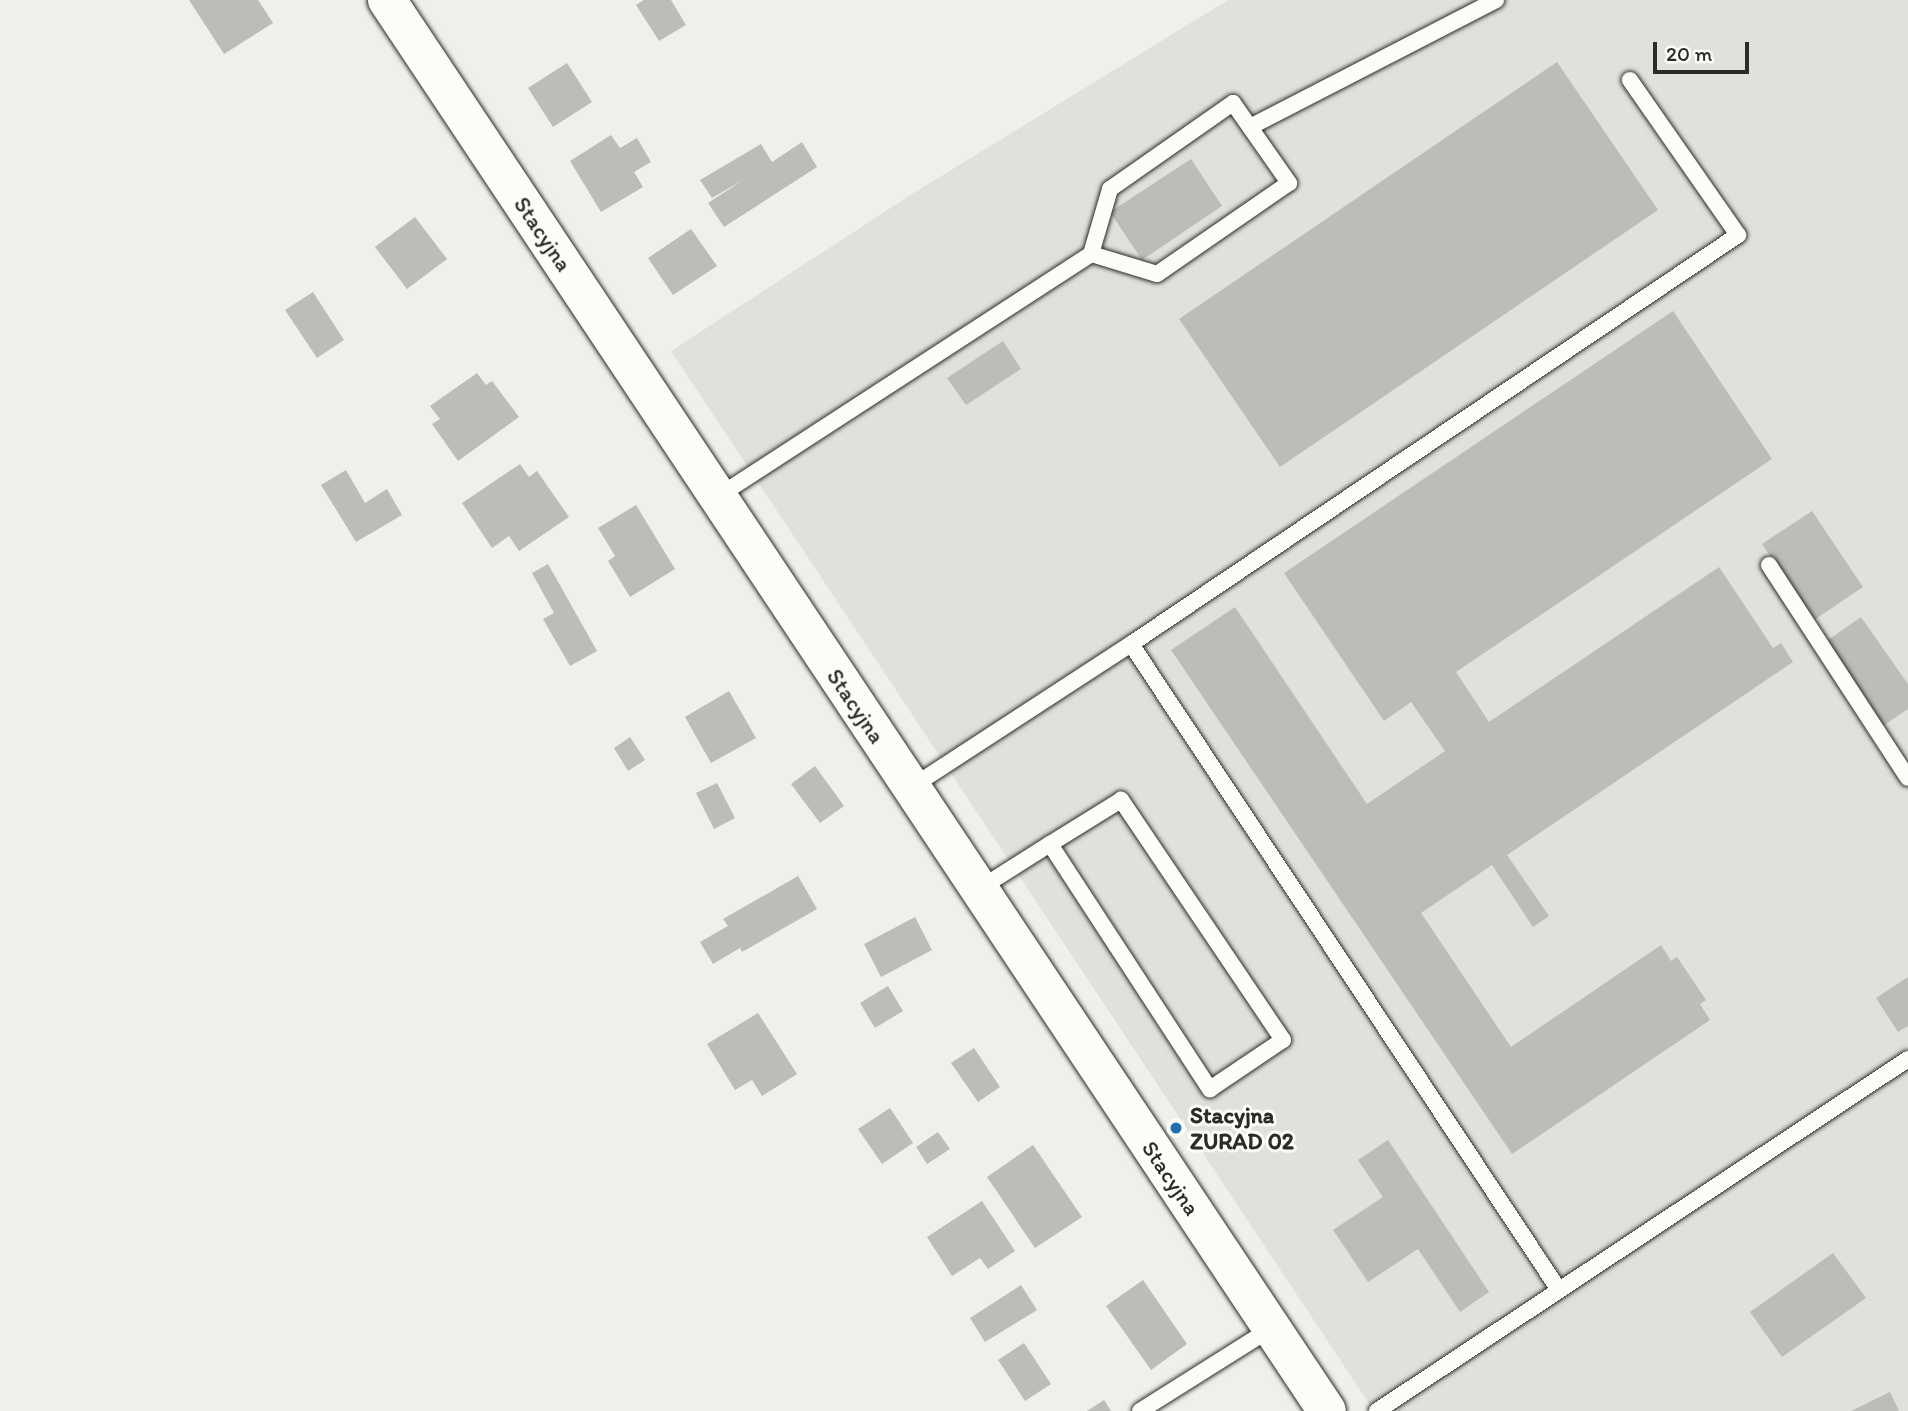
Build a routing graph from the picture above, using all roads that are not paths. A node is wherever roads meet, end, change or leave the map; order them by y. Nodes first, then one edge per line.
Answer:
1 (387, 0) edge
2 (1496, 0) edge
3 (1630, 80) dead end
4 (1250, 127) junction
5 (1091, 254) junction
6 (717, 497) junction
7 (1769, 565) dead end
8 (1131, 644) junction
9 (1908, 778) edge
10 (910, 788) junction
11 (1050, 844) junction
12 (979, 889) junction
13 (1908, 1059) edge
14 (1559, 1290) junction
15 (1272, 1328) junction
16 (1139, 1411) edge
17 (1327, 1411) edge
18 (1377, 1411) edge

1 - 6 street, Stacyjna
2 - 4 lane
3 - 8 lane
4 - 5 lane
4 - 5 lane
5 - 6 lane
6 - 10 street, Stacyjna
7 - 9 lane
8 - 10 lane
8 - 14 lane
10 - 12 street, Stacyjna
11 - 11 lane
11 - 12 lane
12 - 15 street, Stacyjna
13 - 14 lane
14 - 18 lane
15 - 16 lane
15 - 17 street, Stacyjna

